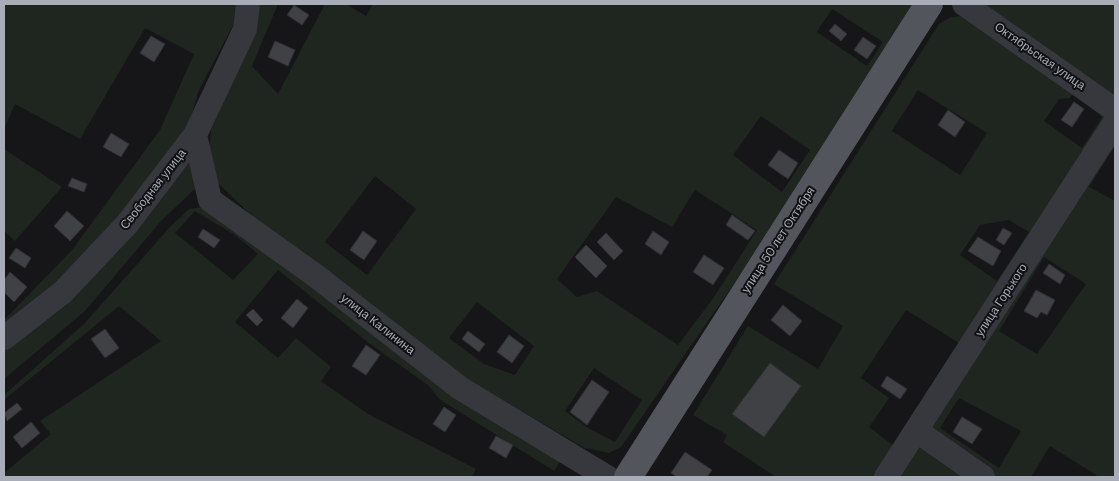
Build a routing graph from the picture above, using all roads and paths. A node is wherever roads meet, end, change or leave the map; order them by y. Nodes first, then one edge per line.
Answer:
1 (248, 4) edge
2 (929, 4) edge
3 (964, 4) edge
4 (1115, 110) edge
5 (1115, 122) edge
6 (195, 135) junction
7 (4, 338) edge
8 (917, 431) junction
9 (607, 477) edge
10 (628, 477) edge
11 (886, 477) edge
12 (983, 477) edge

1 - 6 street, Свободная улица
2 - 10 main road, улица 50 лет Октября
3 - 4 street, Октябрьская улица
5 - 8 street, улица Горького
6 - 7 street, Свободная улица
6 - 9 street, улица Калинина
8 - 11 street, улица Горького
8 - 12 street

